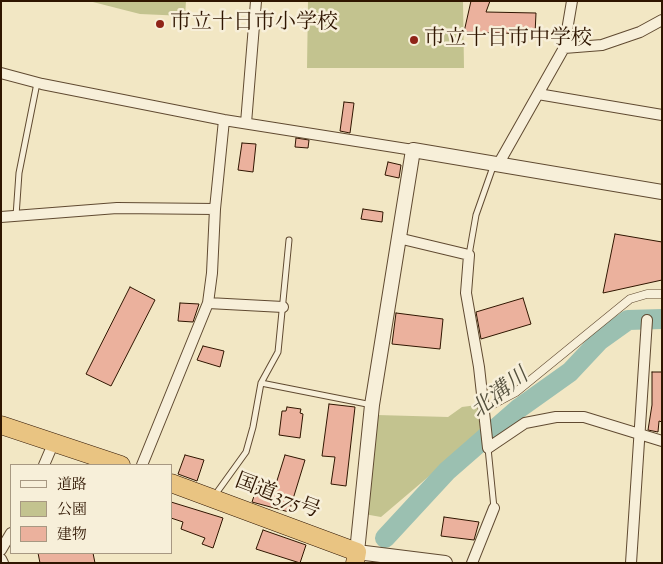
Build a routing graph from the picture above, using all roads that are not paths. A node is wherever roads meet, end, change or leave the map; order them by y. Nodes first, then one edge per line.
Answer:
1 (256, 1) edge
2 (572, 1) edge
3 (662, 20) edge
4 (564, 48) junction
5 (1, 73) edge
6 (37, 83) junction
7 (538, 94) junction
8 (662, 115) edge
9 (224, 120) junction
10 (246, 122) junction
11 (413, 150) junction
12 (497, 163) junction
13 (662, 192) edge
14 (215, 209) junction
15 (16, 216) junction
16 (1, 217) edge
17 (398, 238) junction
18 (290, 240) dead end
19 (469, 255) junction
20 (662, 294) edge
21 (208, 302) junction
22 (282, 307) junction
23 (647, 320) dead end
24 (261, 383) junction
25 (372, 405) junction
26 (484, 409) junction
27 (1, 425) edge
28 (638, 435) junction
29 (662, 441) edge
30 (53, 444) junction
31 (488, 448) junction
32 (44, 464) edge
33 (118, 464) edge
34 (142, 464) edge
35 (172, 483) edge
36 (213, 498) junction
37 (494, 508) joint
38 (10, 535) edge
39 (1, 550) edge
40 (356, 558) edge
41 (1, 559) edge
42 (3, 563) edge
43 (445, 563) edge
44 (472, 563) edge
45 (631, 563) edge

1 - 10 street
2 - 4 street
3 - 4 street
4 - 7 street
5 - 6 street
6 - 9 street
6 - 15 lane
7 - 8 street
7 - 12 street
9 - 10 street
9 - 14 street
10 - 11 street
11 - 12 street
11 - 17 street
12 - 13 street
12 - 19 lane
14 - 15 street
14 - 21 street
15 - 16 street
17 - 19 street
17 - 25 street
18 - 22 lane
19 - 26 street
20 - 26 street
21 - 22 street
21 - 34 street
22 - 24 lane
23 - 28 street
24 - 25 lane
24 - 36 lane
25 - 40 street
26 - 31 street
27 - 30 highway
28 - 29 street
28 - 31 street
28 - 45 street
30 - 32 street
30 - 33 highway
31 - 37 lane
35 - 36 highway, 国道375号
36 - 40 highway, 国道375号
37 - 44 street
38 - 39 street
40 - 43 street
41 - 42 street

